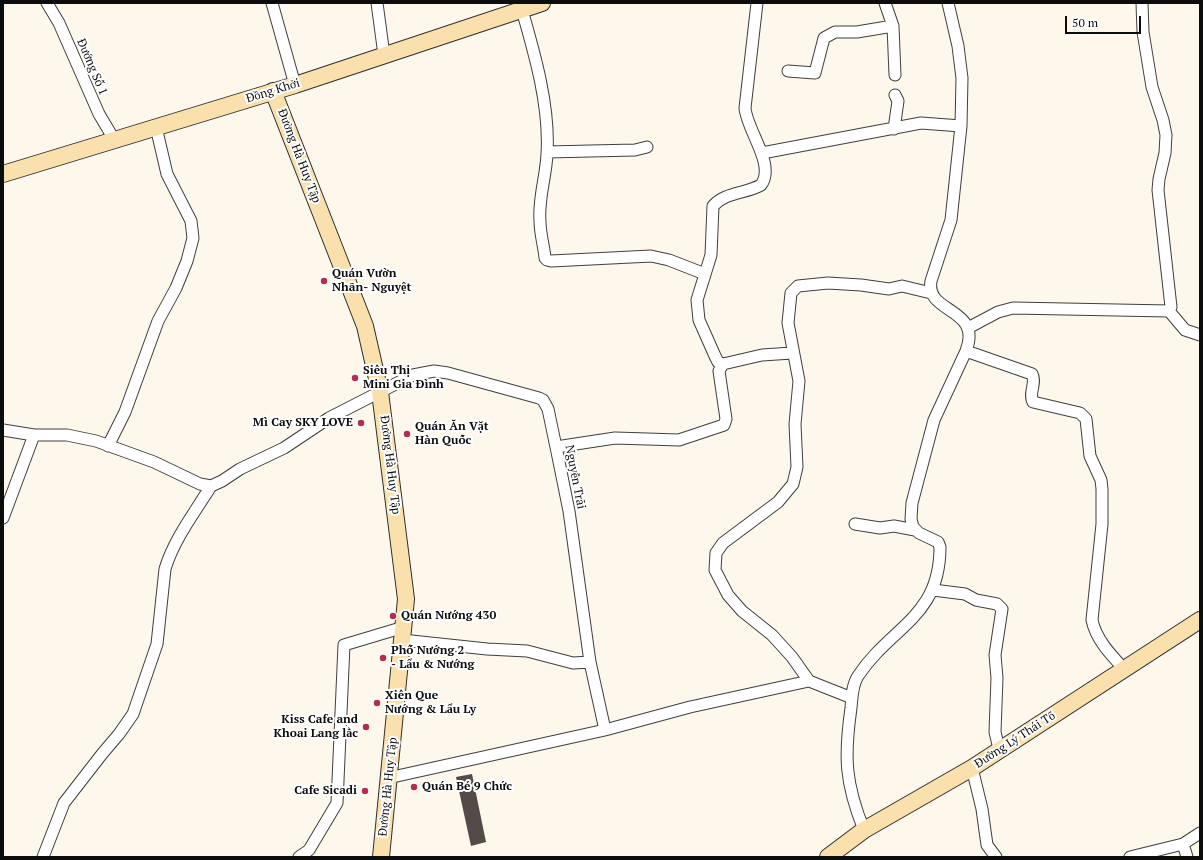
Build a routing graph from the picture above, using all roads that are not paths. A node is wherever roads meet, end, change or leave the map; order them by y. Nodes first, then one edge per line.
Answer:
1 (47, 3) edge
2 (272, 3) edge
3 (377, 3) edge
4 (542, 3) edge
5 (757, 3) edge
6 (885, 3) edge
7 (948, 3) edge
8 (1142, 3) edge
9 (522, 10) junction
10 (893, 26) junction
11 (384, 55) junction
12 (788, 71) dead end
13 (895, 75) dead end
14 (295, 85) junction
15 (273, 91) junction
16 (895, 95) dead end
17 (961, 126) junction
18 (156, 127) junction
19 (894, 129) junction
20 (115, 141) junction
21 (647, 147) dead end
22 (547, 152) junction
23 (762, 153) junction
24 (3, 174) edge
25 (705, 274) junction
26 (931, 293) junction
27 (1170, 311) junction
28 (968, 328) junction
29 (1200, 335) edge
30 (966, 352) junction
31 (792, 353) junction
32 (723, 364) junction
33 (380, 392) junction
34 (3, 430) edge
35 (34, 435) junction
36 (108, 446) junction
37 (556, 447) junction
38 (211, 486) junction
39 (3, 518) edge
40 (855, 524) dead end
41 (915, 530) junction
42 (933, 590) junction
43 (1200, 620) edge
44 (403, 634) junction
45 (590, 662) junction
46 (1125, 670) junction
47 (809, 681) junction
48 (852, 698) junction
49 (605, 730) junction
50 (999, 749) junction
51 (972, 768) junction
52 (388, 778) junction
53 (864, 830) junction
54 (1200, 833) edge
55 (1183, 844) junction
56 (43, 857) edge
57 (299, 857) edge
58 (381, 857) edge
59 (828, 857) edge
60 (996, 857) edge
61 (1130, 857) edge
62 (1187, 857) edge

1 - 20 street, Đướng Số 1
2 - 14 street
3 - 11 street
4 - 9 street, Đồng Khởi
5 - 23 street
6 - 10 street
7 - 17 street
8 - 27 street
9 - 11 street, Đồng Khởi
9 - 22 street
10 - 12 street
10 - 13 street
11 - 14 street, Đồng Khởi
14 - 15 street, Đồng Khởi
15 - 18 street, Đồng Khởi
15 - 33 street, Đường Hà Huy Tập
16 - 19 street
17 - 19 street
17 - 26 street
18 - 20 street, Đồng Khởi
18 - 36 street
19 - 23 street
20 - 24 street, Đồng Khởi
21 - 22 street
22 - 25 street
23 - 25 street
25 - 32 street
26 - 28 street
26 - 31 street
27 - 28 street
27 - 29 street
28 - 30 street
30 - 41 street
30 - 46 street
31 - 32 street
31 - 47 street
32 - 37 street
33 - 37 street, Nguyễn Trãi
33 - 38 street, Nguyễn Trãi
33 - 44 street, Đường Hà Huy Tập
34 - 35 street
35 - 36 street
35 - 39 street
36 - 38 street
37 - 45 street, Nguyễn Trãi
38 - 56 street
40 - 41 street
41 - 42 street
42 - 48 street
42 - 50 street
43 - 46 street, Đường Lý Thái Tổ
44 - 45 street
44 - 52 street, Đường Hà Huy Tập
44 - 57 street
45 - 49 street, Nguyễn Trãi
46 - 50 street, Đường Lý Thái Tổ
47 - 48 street
47 - 49 street
48 - 53 street
49 - 52 street
50 - 51 street, Đường Lý Thái Tổ
51 - 53 street, Đường Lý Thái Tổ
51 - 60 street
52 - 58 street, Đường Hà Huy Tập
53 - 59 street, Đường Lý Thái Tổ
54 - 55 street
55 - 61 street
55 - 62 street

